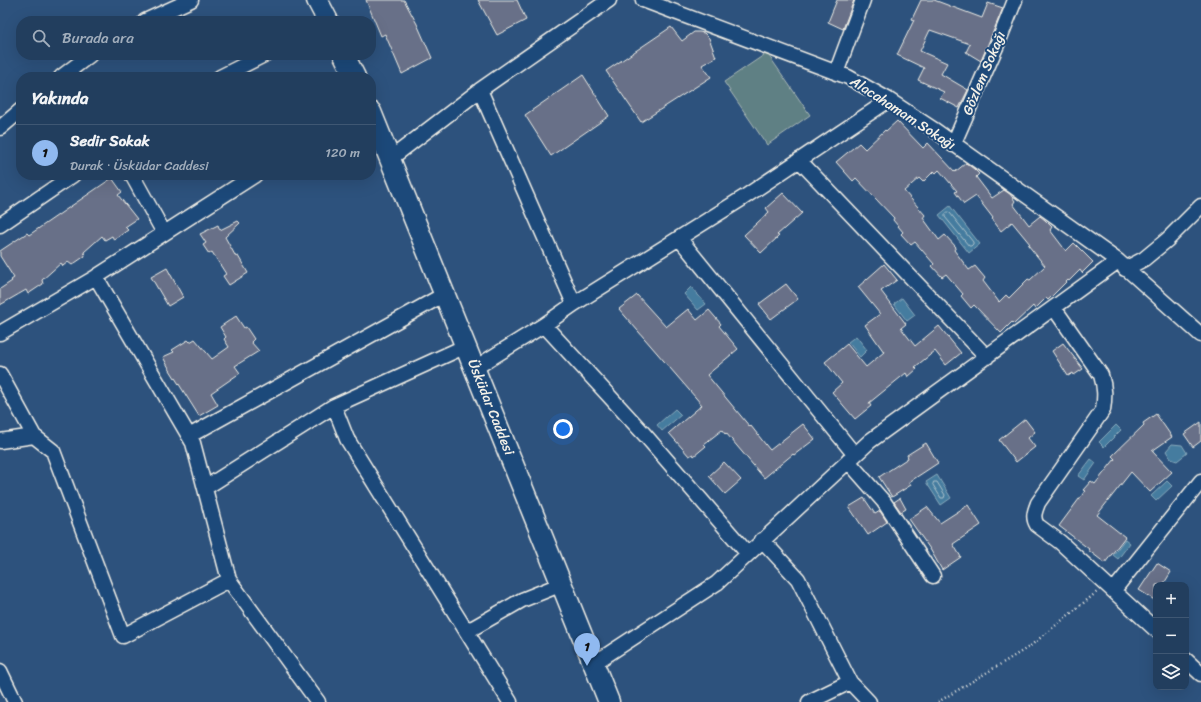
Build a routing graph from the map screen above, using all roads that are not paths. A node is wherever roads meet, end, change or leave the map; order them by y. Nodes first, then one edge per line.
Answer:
1 (190, 0) edge
2 (317, 0) edge
3 (609, 0) edge
4 (643, 0) edge
5 (863, 0) edge
6 (1014, 0) edge
7 (156, 16) edge
8 (325, 16) edge
9 (85, 60) edge
10 (254, 60) edge
11 (346, 60) edge
12 (72, 72) edge
13 (230, 72) edge
14 (352, 72) edge
15 (836, 72) junction
16 (480, 90) junction
17 (889, 100) junction
18 (16, 114) edge
19 (376, 124) edge
20 (0, 128) edge
21 (954, 145) junction
22 (390, 159) junction
23 (799, 160) junction
24 (66, 180) edge
25 (135, 180) edge
26 (247, 180) edge
27 (1201, 206) edge
28 (0, 225) edge
29 (164, 234) junction
30 (679, 238) junction
31 (1121, 265) junction
32 (96, 277) junction
33 (445, 294) junction
34 (574, 304) junction
35 (1054, 308) junction
36 (544, 325) junction
37 (0, 333) edge
38 (1201, 335) edge
39 (466, 346) junction
40 (987, 357) junction
41 (475, 368) junction
42 (0, 374) edge
43 (334, 406) junction
44 (34, 436) junction
45 (189, 436) junction
46 (0, 441) edge
47 (851, 458) junction
48 (1201, 481) edge
49 (205, 488) junction
50 (762, 540) junction
51 (748, 554) junction
52 (933, 576) dead end
53 (229, 580) junction
54 (562, 584) junction
55 (1111, 587) junction
56 (1153, 627) edge
57 (465, 630) junction
58 (1189, 663) edge
59 (593, 664) junction
60 (0, 671) edge
61 (1201, 674) edge
62 (850, 682) junction
63 (15, 702) edge
64 (318, 702) edge
65 (510, 702) edge
66 (609, 702) edge
67 (810, 702) edge
68 (869, 702) edge

1 - 7 street
2 - 8 main road
3 - 16 street
4 - 15 street, Alacahamam Sokağı
5 - 15 street
6 - 21 street, Gözlem Sokağı
9 - 12 street
10 - 13 street
11 - 14 main road
15 - 17 street, Alacahamam Sokağı
16 - 22 street
16 - 34 street
17 - 21 street, Alacahamam Sokağı
17 - 23 street
18 - 20 street
19 - 22 main road, Üsküdar Caddesi
21 - 31 street, Alacahamam Sokağı
22 - 33 main road, Üsküdar Caddesi
23 - 30 street
23 - 40 street
24 - 28 street
25 - 29 street
26 - 29 street
27 - 31 street
29 - 32 street
30 - 34 street
30 - 47 street
31 - 35 street
31 - 38 street, Alacahamam Sokağı
32 - 37 street
32 - 45 street
33 - 39 main road, Üsküdar Caddesi
33 - 45 street
34 - 36 street
35 - 40 street
35 - 55 street
36 - 41 street
36 - 51 street
39 - 41 main road, Üsküdar Caddesi
39 - 43 street
40 - 47 street
41 - 54 main road, Üsküdar Caddesi
42 - 44 street
43 - 49 street
43 - 57 street
44 - 46 street
44 - 53 street
45 - 49 street
47 - 50 street
47 - 52 street
48 - 55 street
49 - 53 street
50 - 51 street
50 - 62 street
51 - 59 street
53 - 64 street
54 - 57 street
54 - 59 main road, Üsküdar Caddesi
55 - 56 street
57 - 65 street
58 - 61 street
59 - 66 main road, Üsküdar Caddesi
60 - 63 street
62 - 67 street
62 - 68 street

